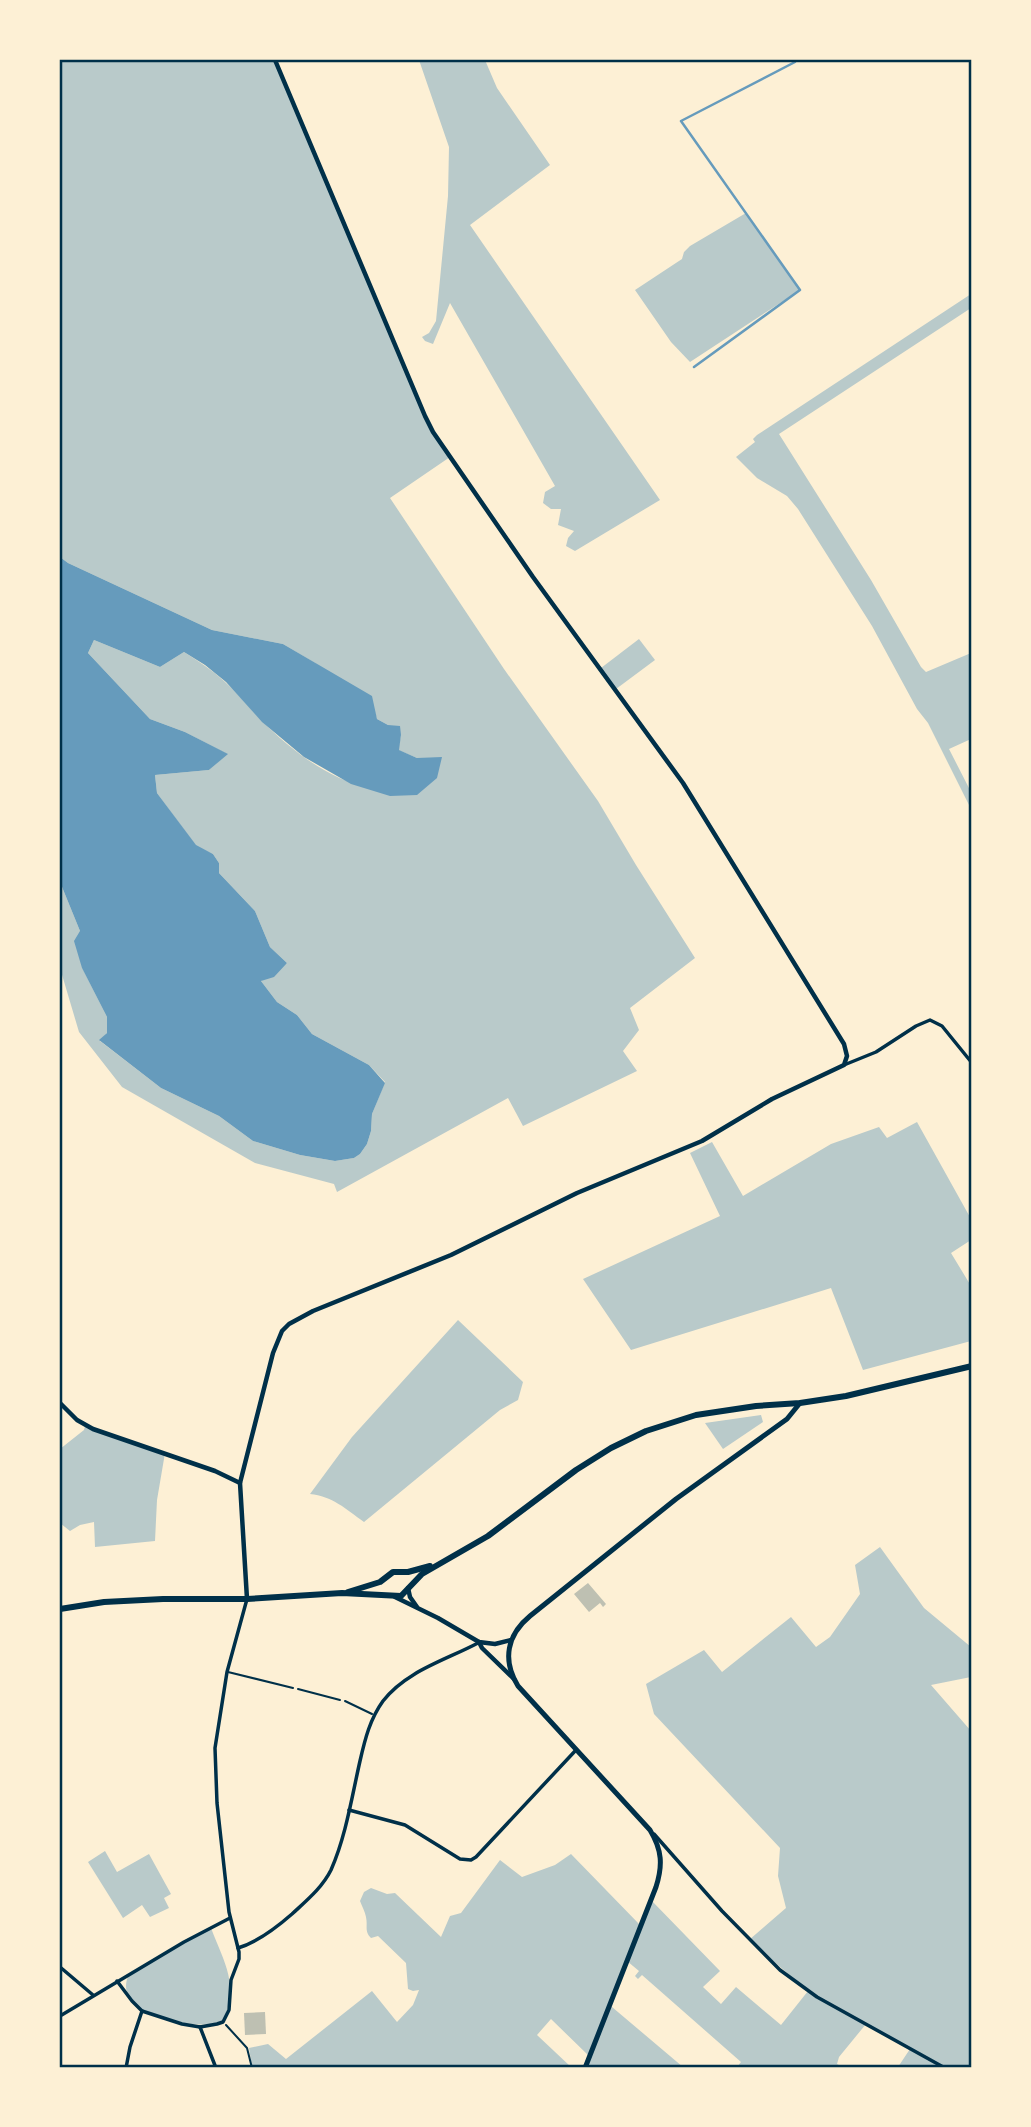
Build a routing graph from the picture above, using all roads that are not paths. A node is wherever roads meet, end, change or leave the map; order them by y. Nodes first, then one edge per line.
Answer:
1 (275, 60) edge
2 (971, 1063) edge
3 (844, 1065) junction
4 (971, 1366) edge
5 (60, 1403) edge
6 (800, 1403) junction
7 (240, 1483) junction
8 (441, 1562) junction
9 (398, 1572) junction
10 (385, 1578) junction
11 (409, 1587) junction
12 (342, 1594) junction
13 (392, 1595) junction
14 (247, 1599) junction
15 (418, 1608) junction
16 (60, 1609) edge
17 (511, 1640) junction
18 (479, 1642) junction
19 (228, 1672) junction
20 (514, 1679) junction
21 (293, 1688) road end
22 (345, 1701) road end
23 (374, 1714) junction
24 (576, 1750) junction
25 (349, 1810) junction
26 (650, 1830) junction
27 (230, 1918) junction
28 (238, 1948) junction
29 (60, 1967) edge
30 (117, 1981) junction
31 (93, 1995) junction
32 (142, 2011) junction
33 (60, 2016) edge
34 (200, 2027) junction
35 (126, 2067) edge
36 (216, 2067) edge
37 (585, 2067) edge
38 (945, 2067) edge

1 - 3 street
2 - 3 street
3 - 7 street
4 - 6 main road
5 - 7 street
6 - 8 main road
6 - 17 main road
7 - 14 street
8 - 9 main road
8 - 11 main road
9 - 10 main road
9 - 11 main road
10 - 12 main road
10 - 13 main road
11 - 13 main road
11 - 15 street
12 - 13 main road
12 - 14 main road
13 - 15 street
14 - 16 main road
14 - 19 street
15 - 18 street
17 - 18 street
17 - 20 main road
18 - 20 street
18 - 23 street
19 - 21 lane
19 - 27 street
20 - 24 main road
22 - 23 lane
23 - 25 street
24 - 25 street
24 - 26 main road
25 - 28 street
26 - 37 main road
26 - 38 street
27 - 28 street
27 - 30 street
28 - 34 street
29 - 31 street
30 - 31 street
30 - 32 street
31 - 33 street
32 - 34 street
32 - 35 street
34 - 36 street

